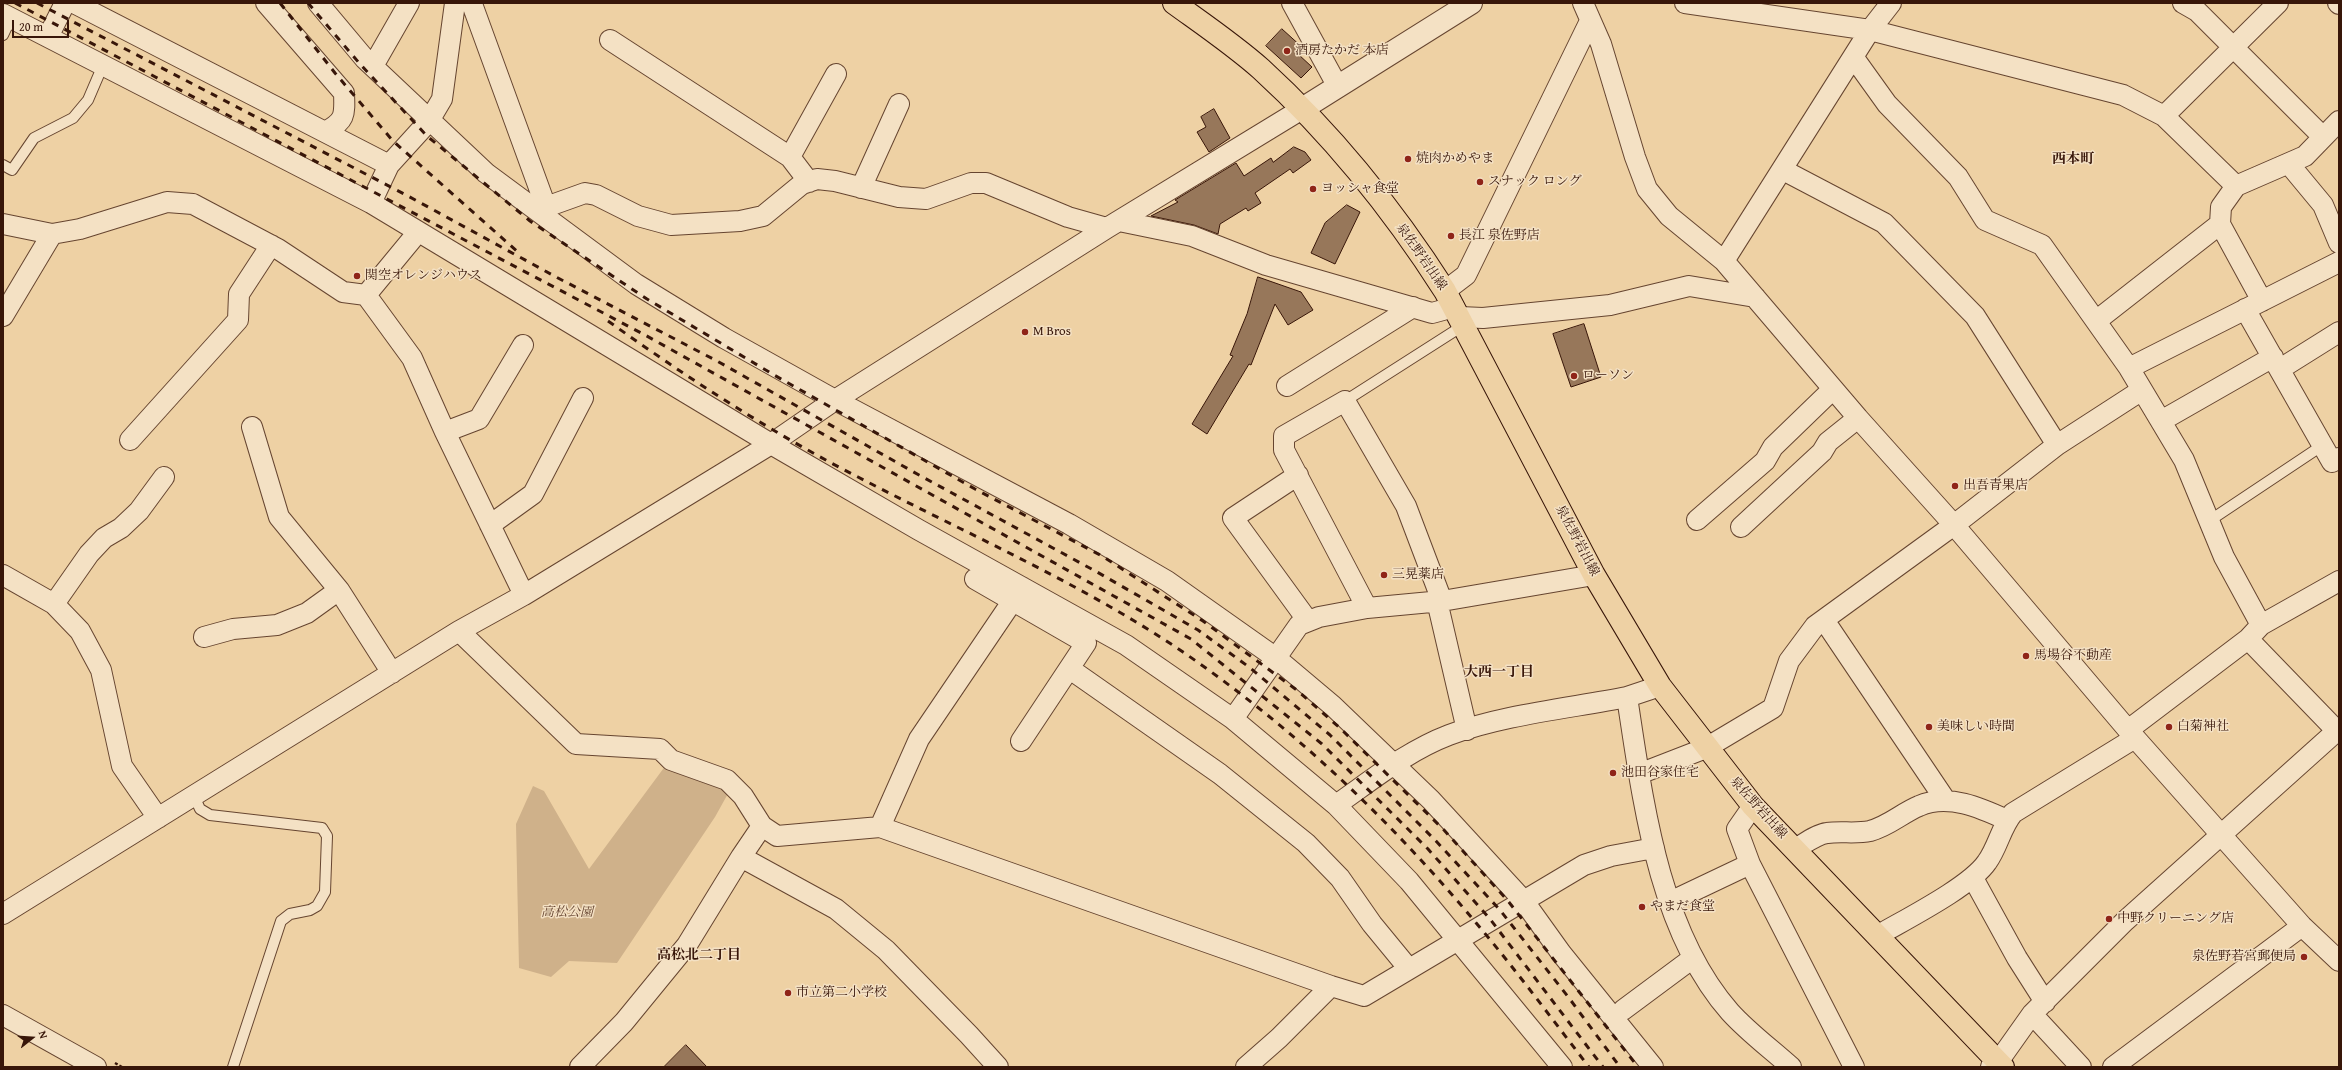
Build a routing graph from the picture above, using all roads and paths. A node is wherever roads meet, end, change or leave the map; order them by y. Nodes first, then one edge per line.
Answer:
1 (65, 3) edge
2 (74, 3) edge
3 (266, 3) edge
4 (318, 3) edge
5 (409, 3) edge
6 (1174, 3) edge
7 (1292, 3) edge
8 (1471, 3) edge
9 (1583, 3) edge
10 (1685, 3) edge
11 (1892, 3) edge
12 (2183, 3) edge
13 (2278, 3) edge
14 (464, 4) edge
15 (6, 22) edge
16 (1590, 22) junction
17 (1870, 30) junction
18 (48, 37) junction
19 (610, 40) dead end
20 (2233, 46) junction
21 (1854, 58) junction
22 (103, 65) junction
23 (373, 66) junction
24 (836, 74) dead end
25 (1338, 87) junction
26 (899, 104) dead end
27 (1302, 110) junction
28 (2164, 116) junction
29 (429, 121) junction
30 (2339, 121) edge
31 (325, 132) junction
32 (2323, 137) junction
33 (790, 157) junction
34 (3, 164) edge
35 (2289, 164) junction
36 (389, 165) junction
37 (1783, 170) junction
38 (809, 182) junction
39 (2236, 186) junction
40 (861, 188) junction
41 (370, 203) junction
42 (545, 211) junction
43 (1113, 224) junction
44 (2220, 224) junction
45 (6, 230) edge
46 (418, 232) junction
47 (52, 234) junction
48 (2339, 243) edge
49 (271, 245) junction
50 (1724, 262) junction
51 (2339, 262) edge
52 (366, 295) junction
53 (1755, 298) junction
54 (2254, 305) junction
55 (1413, 306) junction
56 (1456, 310) junction
57 (3, 316) edge
58 (2096, 321) junction
59 (2339, 332) edge
60 (523, 345) dead end
61 (2276, 363) junction
62 (2129, 368) junction
63 (1287, 386) dead end
64 (1834, 388) junction
65 (2142, 390) junction
66 (584, 398) dead end
67 (835, 400) junction
68 (1345, 401) junction
69 (1858, 418) junction
70 (2160, 421) junction
71 (252, 427) dead end
72 (445, 432) junction
73 (130, 440) dead end
74 (771, 444) junction
75 (2057, 445) junction
76 (2323, 445) junction
77 (2339, 458) edge
78 (1298, 475) junction
79 (164, 477) dead end
80 (1697, 520) dead end
81 (2209, 521) junction
82 (490, 525) junction
83 (1954, 525) junction
84 (1740, 527) dead end
85 (3, 575) edge
86 (1594, 575) junction
87 (974, 579) dead end
88 (2339, 581) edge
89 (339, 590) junction
90 (1017, 593) junction
91 (524, 595) junction
92 (1440, 601) junction
93 (54, 604) junction
94 (1367, 608) junction
95 (1824, 620) junction
96 (1308, 621) junction
97 (459, 631) junction
98 (2255, 632) junction
99 (204, 637) dead end
100 (1276, 658) junction
101 (1070, 670) junction
102 (392, 673) junction
103 (1660, 686) junction
104 (1627, 697) junction
105 (1232, 719) junction
106 (1467, 730) junction
107 (2338, 730) edge
108 (2131, 734) junction
109 (1021, 741) dead end
110 (1706, 748) junction
111 (1393, 765) junction
112 (1639, 774) junction
113 (194, 796) junction
114 (1946, 801) junction
115 (1336, 805) junction
116 (1753, 806) junction
117 (158, 818) junction
118 (2007, 820) junction
119 (762, 826) junction
120 (880, 828) junction
121 (2222, 835) junction
122 (1654, 848) junction
123 (1795, 849) junction
124 (741, 857) junction
125 (1750, 864) junction
126 (1973, 878) junction
127 (1523, 900) junction
128 (1670, 902) junction
129 (3, 914) edge
130 (2302, 926) junction
131 (1878, 936) junction
132 (1458, 940) junction
133 (1692, 958) junction
134 (2339, 960) edge
135 (1409, 969) junction
136 (1331, 986) junction
137 (2039, 1008) junction
138 (1623, 1010) dead end
139 (3, 1015) edge
140 (1997, 1065) edge
141 (1249, 1066) edge
142 (96, 1067) edge
143 (233, 1067) edge
144 (580, 1067) edge
145 (998, 1067) edge
146 (1562, 1067) edge
147 (1653, 1067) edge
148 (1791, 1067) edge
149 (1854, 1067) edge
150 (2080, 1067) edge
151 (2113, 1067) edge

1 - 18 street
2 - 31 street
3 - 31 street
4 - 23 street
5 - 23 street
6 - 27 main road, 泉佐野岩出線
7 - 25 street
8 - 25 street
9 - 16 street
10 - 17 street
11 - 17 street
12 - 20 street
13 - 20 street
14 - 29 street
14 - 42 street
15 - 18 street
16 - 50 street
16 - 56 street
17 - 21 street
17 - 28 street
18 - 22 street
19 - 33 street
20 - 28 street
20 - 32 street
21 - 37 street
21 - 58 street
22 - 34 lane
22 - 41 street
23 - 29 street
24 - 33 street
25 - 27 street
26 - 40 street
27 - 43 street
27 - 56 main road, 泉佐野岩出線
28 - 39 street
29 - 36 street
29 - 42 street
30 - 32 street
31 - 36 street
32 - 35 street
33 - 38 street
35 - 39 street
35 - 48 street
36 - 41 street
37 - 50 street
37 - 75 street
38 - 40 street
38 - 42 street
39 - 44 street
40 - 43 street
41 - 46 street
42 - 67 street
43 - 55 street
43 - 67 street
44 - 54 street
44 - 58 street
45 - 47 street
46 - 52 street
46 - 74 street
47 - 49 street
47 - 57 street
49 - 52 street
49 - 73 street
50 - 53 street
51 - 54 street
52 - 72 street
53 - 56 street
53 - 64 street
54 - 61 street
54 - 62 street
55 - 56 street
55 - 63 street
56 - 68 lane
56 - 86 main road, 泉佐野岩出線
58 - 62 street
59 - 61 street
60 - 72 street
61 - 70 street
61 - 76 street
62 - 65 street
64 - 69 street
64 - 80 street
65 - 70 street
65 - 75 street
66 - 82 street
67 - 74 street
67 - 100 street
68 - 78 street
68 - 92 street
69 - 83 street
69 - 84 street
70 - 81 street
71 - 89 street
72 - 82 street
74 - 90 street
74 - 91 street
75 - 83 street
76 - 77 street
76 - 81 lane
78 - 94 street
78 - 96 street
79 - 93 street
81 - 98 street
82 - 91 street
83 - 95 street
83 - 108 street
85 - 93 street
86 - 92 street
86 - 103 main road, 泉佐野岩出線
87 - 90 street
88 - 98 street
89 - 99 street
89 - 102 street
90 - 101 street
90 - 105 street
90 - 120 street
91 - 97 street
92 - 94 street
92 - 106 street
93 - 117 street
94 - 96 street
95 - 110 street
95 - 114 street
96 - 100 street
97 - 102 street
97 - 119 street
98 - 107 street
98 - 108 street
100 - 105 street
100 - 111 street
101 - 109 street
101 - 135 street
102 - 113 street
103 - 104 street
103 - 110 main road, 泉佐野岩出線
104 - 106 street
104 - 112 street
105 - 115 street
106 - 111 street
107 - 121 street
108 - 118 street
108 - 121 street
110 - 112 street
110 - 116 main road, 泉佐野岩出線
111 - 115 street
111 - 127 street
112 - 122 street
113 - 117 street
113 - 143 lane
114 - 118 street
114 - 123 street
115 - 132 street
116 - 123 main road, 泉佐野岩出線
116 - 125 street
117 - 129 street
118 - 126 street
119 - 120 street
119 - 124 street
120 - 136 street
121 - 130 street
121 - 137 street
122 - 127 street
122 - 128 street
123 - 131 main road, 泉佐野岩出線
124 - 144 street
124 - 145 street
125 - 128 street
125 - 149 street
126 - 131 street
126 - 137 street
127 - 132 street
127 - 147 street
128 - 133 street
130 - 134 street
130 - 151 street
131 - 140 main road, 泉佐野岩出線
132 - 135 street
132 - 146 street
133 - 138 street
133 - 148 street
135 - 136 street
136 - 141 street
137 - 140 street
137 - 150 street
139 - 142 street

